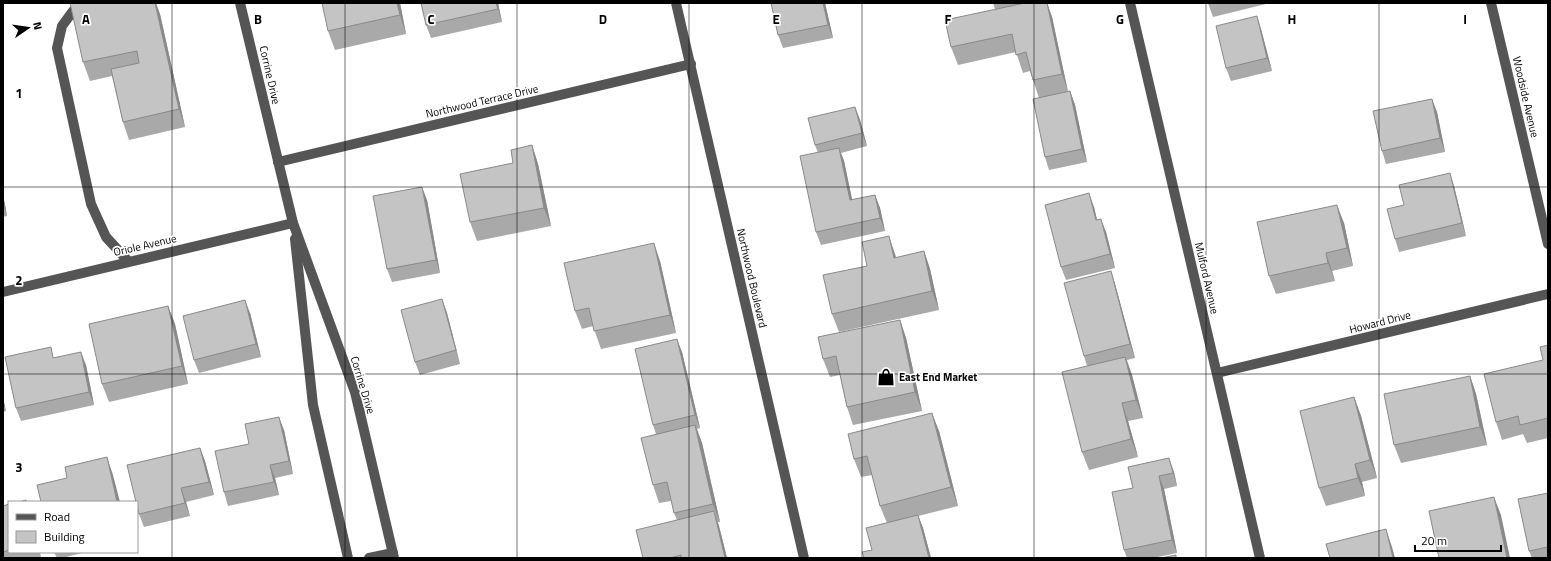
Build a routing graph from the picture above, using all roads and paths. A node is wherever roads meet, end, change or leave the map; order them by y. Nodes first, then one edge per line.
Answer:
1 (79, 3) edge
2 (240, 3) edge
3 (676, 3) edge
4 (1130, 3) edge
5 (1491, 3) edge
6 (691, 64) junction
7 (278, 162) junction
8 (293, 223) junction
9 (1548, 244) edge
10 (128, 261) junction
11 (3, 292) edge
12 (1548, 294) edge
13 (1217, 373) junction
14 (394, 555) edge
15 (348, 558) edge
16 (369, 558) edge
17 (804, 558) edge
18 (1260, 558) edge

1 - 10 street
2 - 7 street, Corrine Drive
3 - 6 street, Northwood Boulevard
4 - 13 street, Mulford Avenue
5 - 9 street, Woodside Avenue
6 - 7 street, Northwood Terrace Drive
6 - 17 street, Northwood Boulevard
7 - 8 street, Corrine Drive
8 - 10 street, Oriole Avenue
8 - 14 street, Corrine Drive
8 - 15 street, Corrine Drive
10 - 11 street, Oriole Avenue
12 - 13 street, Howard Drive
13 - 18 street, Mulford Avenue
14 - 16 street

